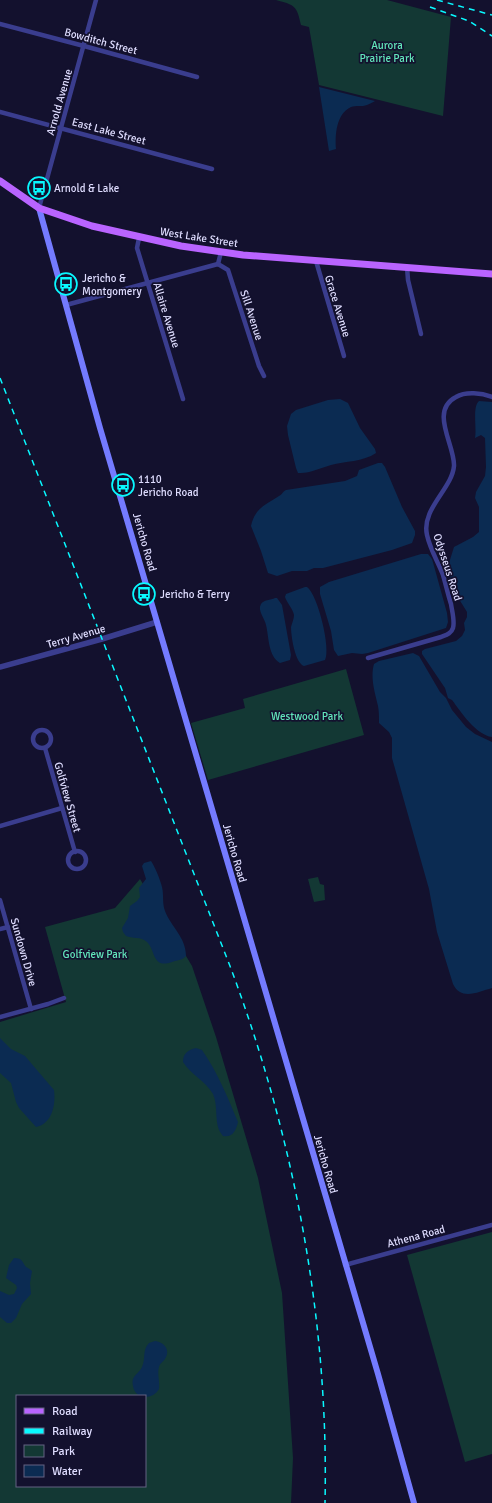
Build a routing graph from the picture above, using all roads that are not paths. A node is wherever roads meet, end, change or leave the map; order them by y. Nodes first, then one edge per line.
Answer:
1 (96, 0) edge
2 (0, 24) edge
3 (84, 46) junction
4 (197, 77) dead end
5 (0, 112) edge
6 (61, 128) junction
7 (212, 169) dead end
8 (0, 181) edge
9 (38, 208) junction
10 (139, 238) junction
11 (221, 252) junction
12 (316, 261) junction
13 (218, 264) junction
14 (407, 267) junction
15 (492, 274) edge
16 (148, 283) junction
17 (66, 305) junction
18 (421, 334) dead end
19 (344, 356) dead end
20 (264, 376) dead end
21 (492, 397) edge
22 (183, 398) dead end
23 (157, 622) junction
24 (368, 658) dead end
25 (0, 667) edge
26 (45, 748) junction
27 (62, 808) junction
28 (0, 826) edge
29 (75, 852) junction
30 (0, 900) edge
31 (8, 927) junction
32 (0, 929) edge
33 (64, 998) dead end
34 (31, 1009) junction
35 (0, 1017) edge
36 (492, 1225) edge
37 (345, 1264) junction
38 (414, 1503) edge

1 - 3 street, Arnold Avenue
2 - 3 street, Bowditch Street
3 - 4 street, Bowditch Street
3 - 6 street, Arnold Avenue
5 - 6 street, East Lake Street
6 - 7 street, East Lake Street
6 - 9 street, Arnold Avenue
8 - 9 main road, West Lake Street
9 - 10 main road, West Lake Street
9 - 17 main road, Jericho Road
10 - 11 main road, West Lake Street
10 - 16 street, Allaire Avenue
11 - 12 main road, West Lake Street
11 - 13 street
12 - 14 main road, West Lake Street
12 - 19 street, Grace Avenue
13 - 16 street
13 - 20 street, Sill Avenue
14 - 15 main road, West Lake Street
14 - 18 street
16 - 17 street
16 - 22 street, Allaire Avenue
17 - 23 main road, Jericho Road
21 - 24 street, Odysseus Road
23 - 25 street, Terry Avenue
23 - 37 main road, Jericho Road
26 - 26 street, Golfview Street
26 - 27 street, Golfview Street
27 - 28 street
27 - 29 street, Golfview Street
29 - 29 street, Golfview Street
30 - 31 street, Sundown Drive
31 - 32 street
31 - 34 street, Sundown Drive
33 - 34 street
34 - 35 street
36 - 37 street, Athena Road
37 - 38 main road, Jericho Road

